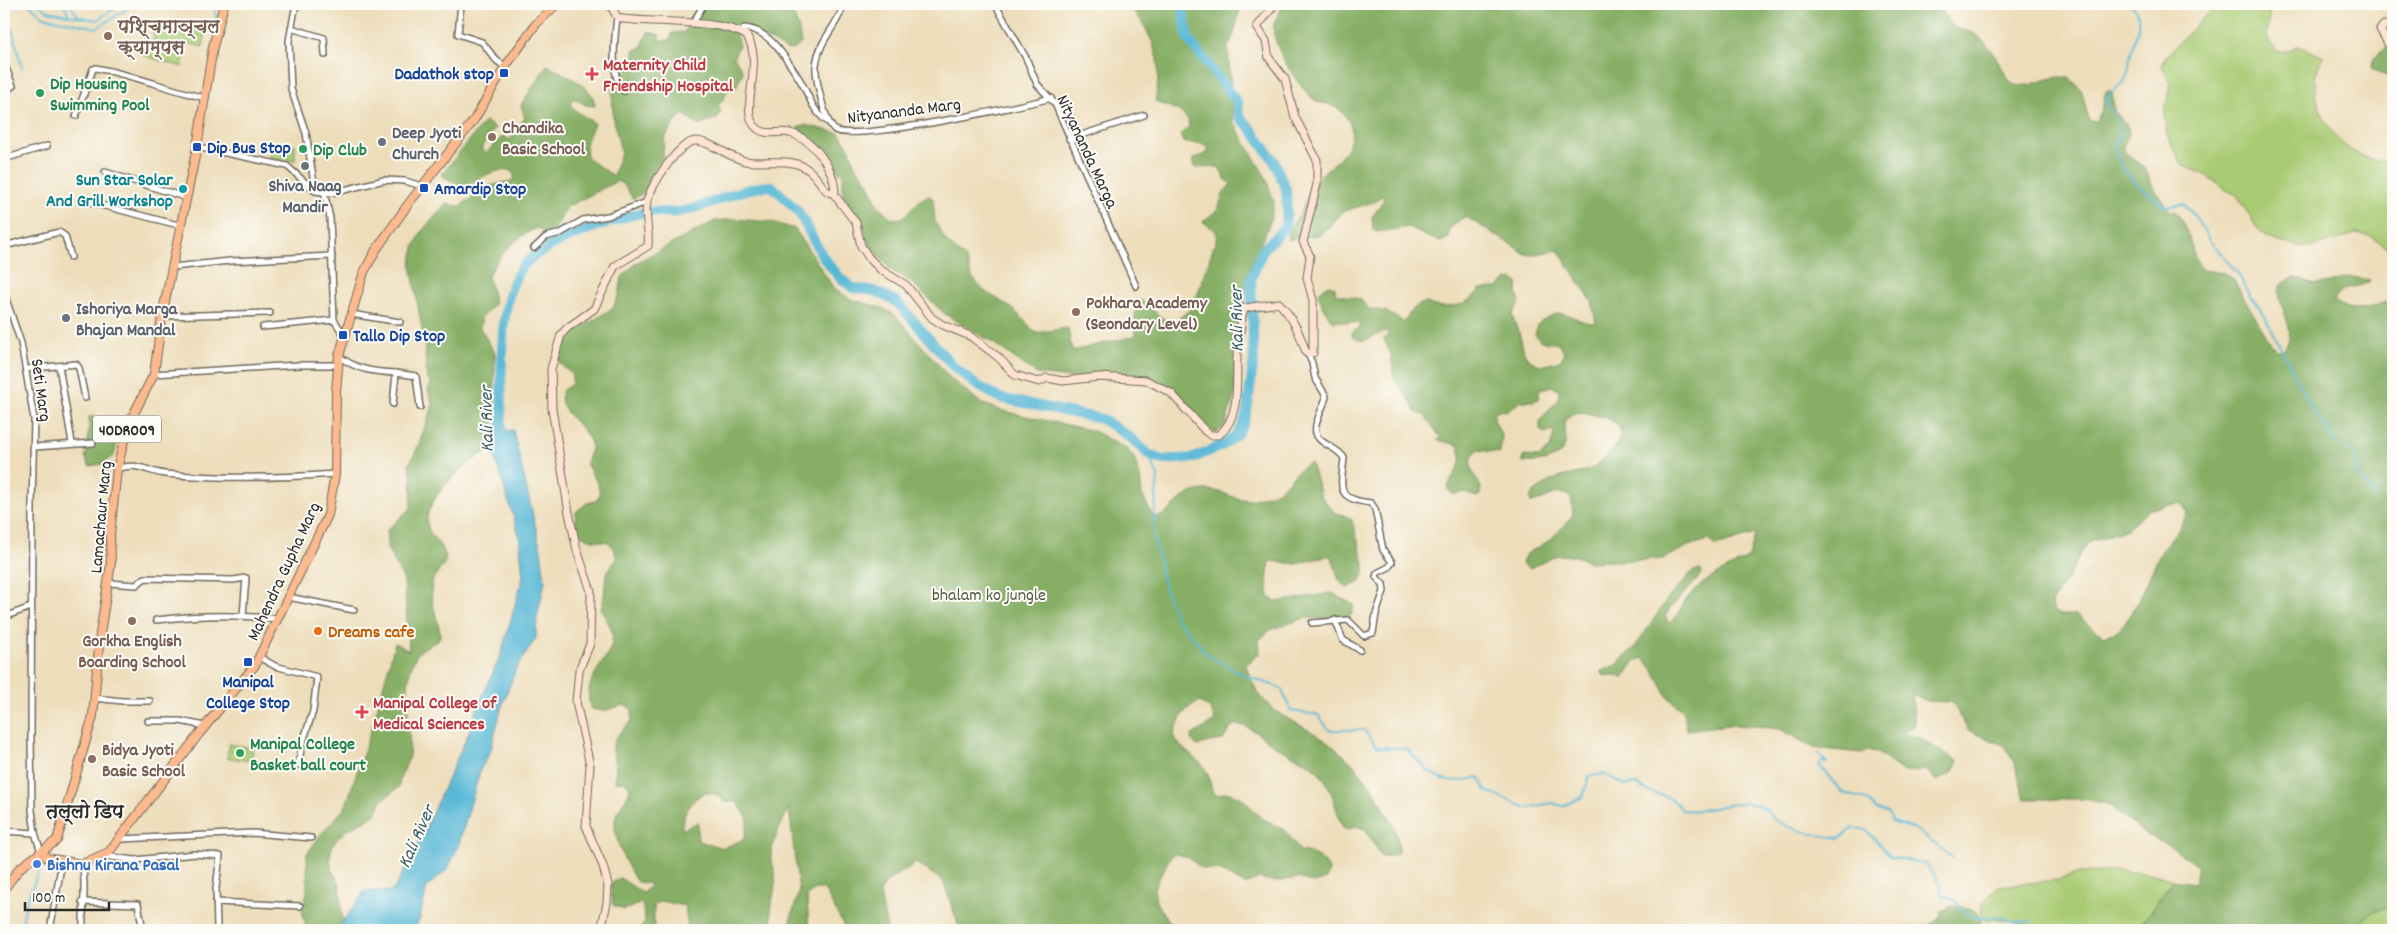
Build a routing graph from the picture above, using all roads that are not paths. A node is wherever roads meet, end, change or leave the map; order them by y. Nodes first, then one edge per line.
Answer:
1 (224, 4) edge
2 (296, 4) edge
3 (461, 4) edge
4 (557, 4) edge
5 (610, 4) edge
6 (704, 4) edge
7 (844, 4) edge
8 (995, 4) edge
9 (1275, 4) edge
10 (617, 17) junction
11 (693, 22) junction
12 (291, 28) junction
13 (2393, 30) edge
14 (742, 32) junction
15 (2393, 49) edge
16 (325, 55) dead end
17 (4, 63) edge
18 (505, 67) junction
19 (4, 90) edge
20 (624, 91) dead end
21 (205, 98) junction
22 (1051, 98) junction
23 (1144, 115) dead end
24 (76, 116) dead end
25 (828, 122) junction
26 (1069, 138) junction
27 (47, 146) dead end
28 (197, 147) junction
29 (4, 159) edge
30 (104, 172) dead end
31 (422, 186) junction
32 (315, 191) junction
33 (324, 192) junction
34 (833, 193) junction
35 (188, 198) junction
36 (93, 203) dead end
37 (647, 205) junction
38 (182, 226) junction
39 (4, 246) edge
40 (534, 248) dead end
41 (332, 256) junction
42 (71, 257) dead end
43 (173, 267) junction
44 (1136, 286) dead end
45 (4, 293) edge
46 (270, 314) dead end
47 (351, 314) junction
48 (162, 316) junction
49 (334, 320) junction
50 (400, 322) dead end
51 (263, 327) dead end
52 (344, 334) junction
53 (1308, 354) junction
54 (339, 356) junction
55 (59, 366) junction
56 (338, 366) junction
57 (26, 369) junction
58 (396, 373) junction
59 (154, 374) junction
60 (85, 398) dead end
61 (393, 404) dead end
62 (420, 407) dead end
63 (72, 443) junction
64 (93, 443) dead end
65 (34, 447) junction
66 (117, 469) junction
67 (335, 474) junction
68 (109, 583) junction
69 (288, 598) junction
70 (31, 607) junction
71 (354, 610) dead end
72 (243, 615) junction
73 (4, 618) edge
74 (277, 619) junction
75 (156, 620) dead end
76 (1335, 620) junction
77 (1312, 623) dead end
78 (1360, 650) dead end
79 (259, 657) junction
80 (94, 698) junction
81 (150, 701) dead end
82 (148, 721) dead end
83 (205, 726) junction
84 (298, 765) dead end
85 (4, 831) edge
86 (35, 833) junction
87 (311, 838) dead end
88 (120, 839) junction
89 (41, 852) junction
90 (102, 856) junction
91 (62, 862) junction
92 (82, 864) junction
93 (4, 888) edge
94 (82, 902) junction
95 (216, 902) junction
96 (300, 906) dead end
97 (50, 930) edge
98 (83, 930) edge
99 (143, 930) edge
100 (217, 930) edge
101 (601, 930) edge

1 - 21 main road, Lamachaur Marg / 40DR009
2 - 12 street
3 - 18 street
4 - 18 main road, Mahendra Gupha Marg
5 - 10 main road
6 - 11 street
7 - 25 street, Nityananda Marg
8 - 22 street, Nityananda Marga
9 - 53 main road
10 - 11 main road
10 - 20 street
11 - 14 main road
12 - 16 street
12 - 32 street
13 - 15 main road
14 - 25 street
14 - 34 main road
17 - 19 street
18 - 31 main road, Mahendra Gupha Marg
21 - 24 street
21 - 28 main road, Lamachaur Marg / 40DR009
22 - 25 street, Nityananda Marg
22 - 26 street, Nityananda Marga
23 - 26 street
26 - 44 street, Nityananda Marga
27 - 29 street
28 - 32 street
28 - 35 main road, Lamachaur Marg / 40DR009
30 - 35 street
31 - 33 street
31 - 47 main road, Mahendra Gupha Marg
32 - 33 street
33 - 41 street
34 - 37 main road
34 - 53 main road
35 - 38 main road, Lamachaur Marg / 40DR009
36 - 38 street
37 - 40 street
37 - 101 main road
38 - 43 main road, Lamachaur Marg / 40DR009
39 - 42 street
41 - 43 street
41 - 49 street
43 - 48 main road, Lamachaur Marg / 40DR009
45 - 57 street, Seti Marg
46 - 48 street
47 - 50 street
47 - 52 main road, Mahendra Gupha Marg
48 - 59 main road, Lamachaur Marg / 40DR009
49 - 51 street
49 - 52 street
52 - 54 main road, Mahendra Gupha Marg
53 - 76 street
54 - 56 main road, Mahendra Gupha Marg
54 - 58 street
55 - 57 street
55 - 60 street
55 - 63 street
56 - 59 street
56 - 67 main road, Mahendra Gupha Marg
57 - 65 street, Seti Marg
58 - 61 street
58 - 62 street
59 - 66 main road, Lamachaur Marg / 40DR009
63 - 64 street
63 - 65 street
65 - 70 street, Seti Marg
66 - 67 street
66 - 68 main road, Lamachaur Marg / 40DR009
67 - 69 main road, Mahendra Gupha Marg
68 - 72 street
68 - 80 main road, Lamachaur Marg / 40DR009
69 - 71 street
69 - 74 main road, Mahendra Gupha Marg
70 - 73 street
70 - 86 street, Seti Marg
72 - 74 street
72 - 75 street
74 - 79 main road, Mahendra Gupha Marg
76 - 77 street
76 - 78 street
79 - 83 main road, Mahendra Gupha Marg
79 - 84 street
80 - 81 street
80 - 89 main road, Lamachaur Marg / 40DR009
82 - 83 street
83 - 88 main road, Mahendra Gupha Marg
85 - 86 street
86 - 89 street, Seti Marg
87 - 88 street
88 - 90 main road, Mahendra Gupha Marg
89 - 91 main road, Mahendra Gupha Marg
89 - 93 main road, Lamachaur Marg
90 - 92 main road, Mahendra Gupha Marg
90 - 95 street
91 - 92 main road, Mahendra Gupha Marg
91 - 97 street
92 - 94 street
94 - 98 street
94 - 99 street
95 - 96 street
95 - 100 street

